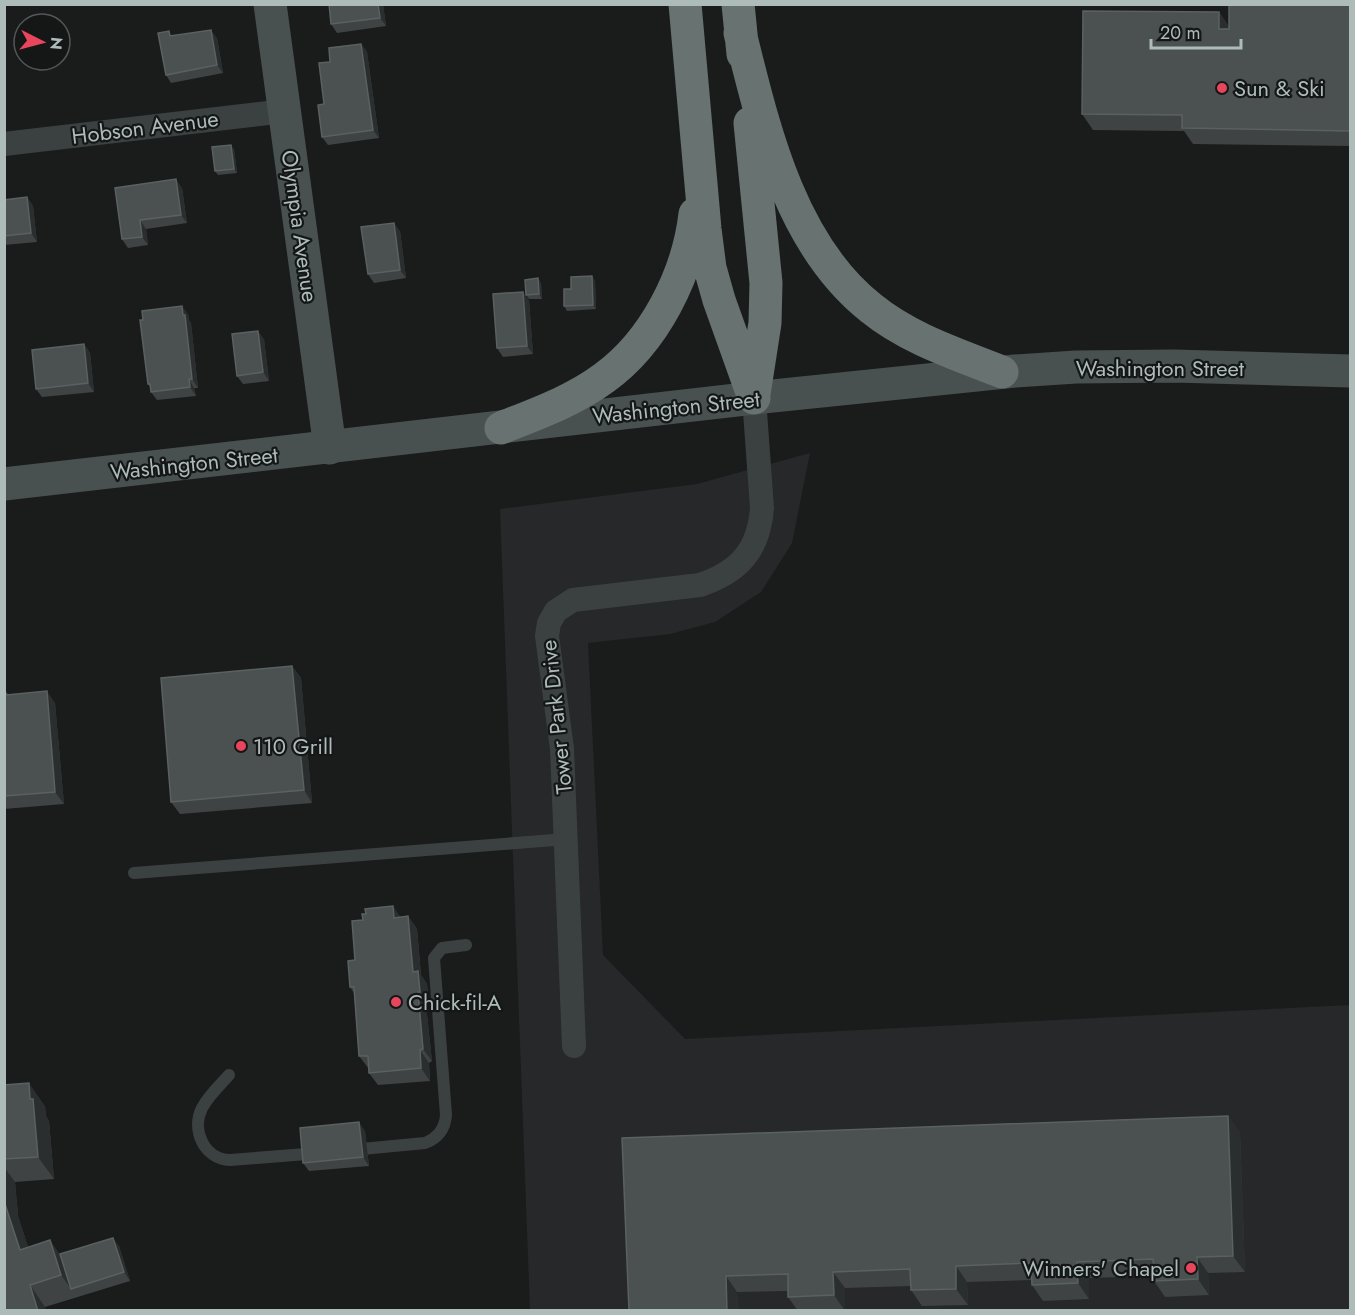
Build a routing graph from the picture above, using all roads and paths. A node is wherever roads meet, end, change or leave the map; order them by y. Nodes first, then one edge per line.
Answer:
1 (270, 4) edge
2 (685, 4) edge
3 (739, 19) edge
4 (285, 111) junction
5 (4, 144) edge
6 (700, 176) junction
7 (1350, 371) edge
8 (1002, 372) junction
9 (754, 398) junction
10 (501, 428) junction
11 (330, 448) junction
12 (4, 484) edge
13 (567, 839) junction
14 (134, 873) dead end
15 (466, 945) dead end
16 (574, 1046) dead end
17 (229, 1075) dead end

1 - 4 main road, Olympia Avenue
2 - 6 highway
3 - 8 highway
3 - 9 highway
4 - 5 street, Hobson Avenue
4 - 11 main road, Olympia Avenue
6 - 9 highway
6 - 10 highway
7 - 8 main road, Washington Street
8 - 9 main road, Washington Street
9 - 10 main road, Washington Street
9 - 13 street, Tower Park Drive
10 - 11 main road, Washington Street
11 - 12 main road, Washington Street
13 - 14 lane
13 - 16 street, Tower Park Drive
15 - 17 lane

